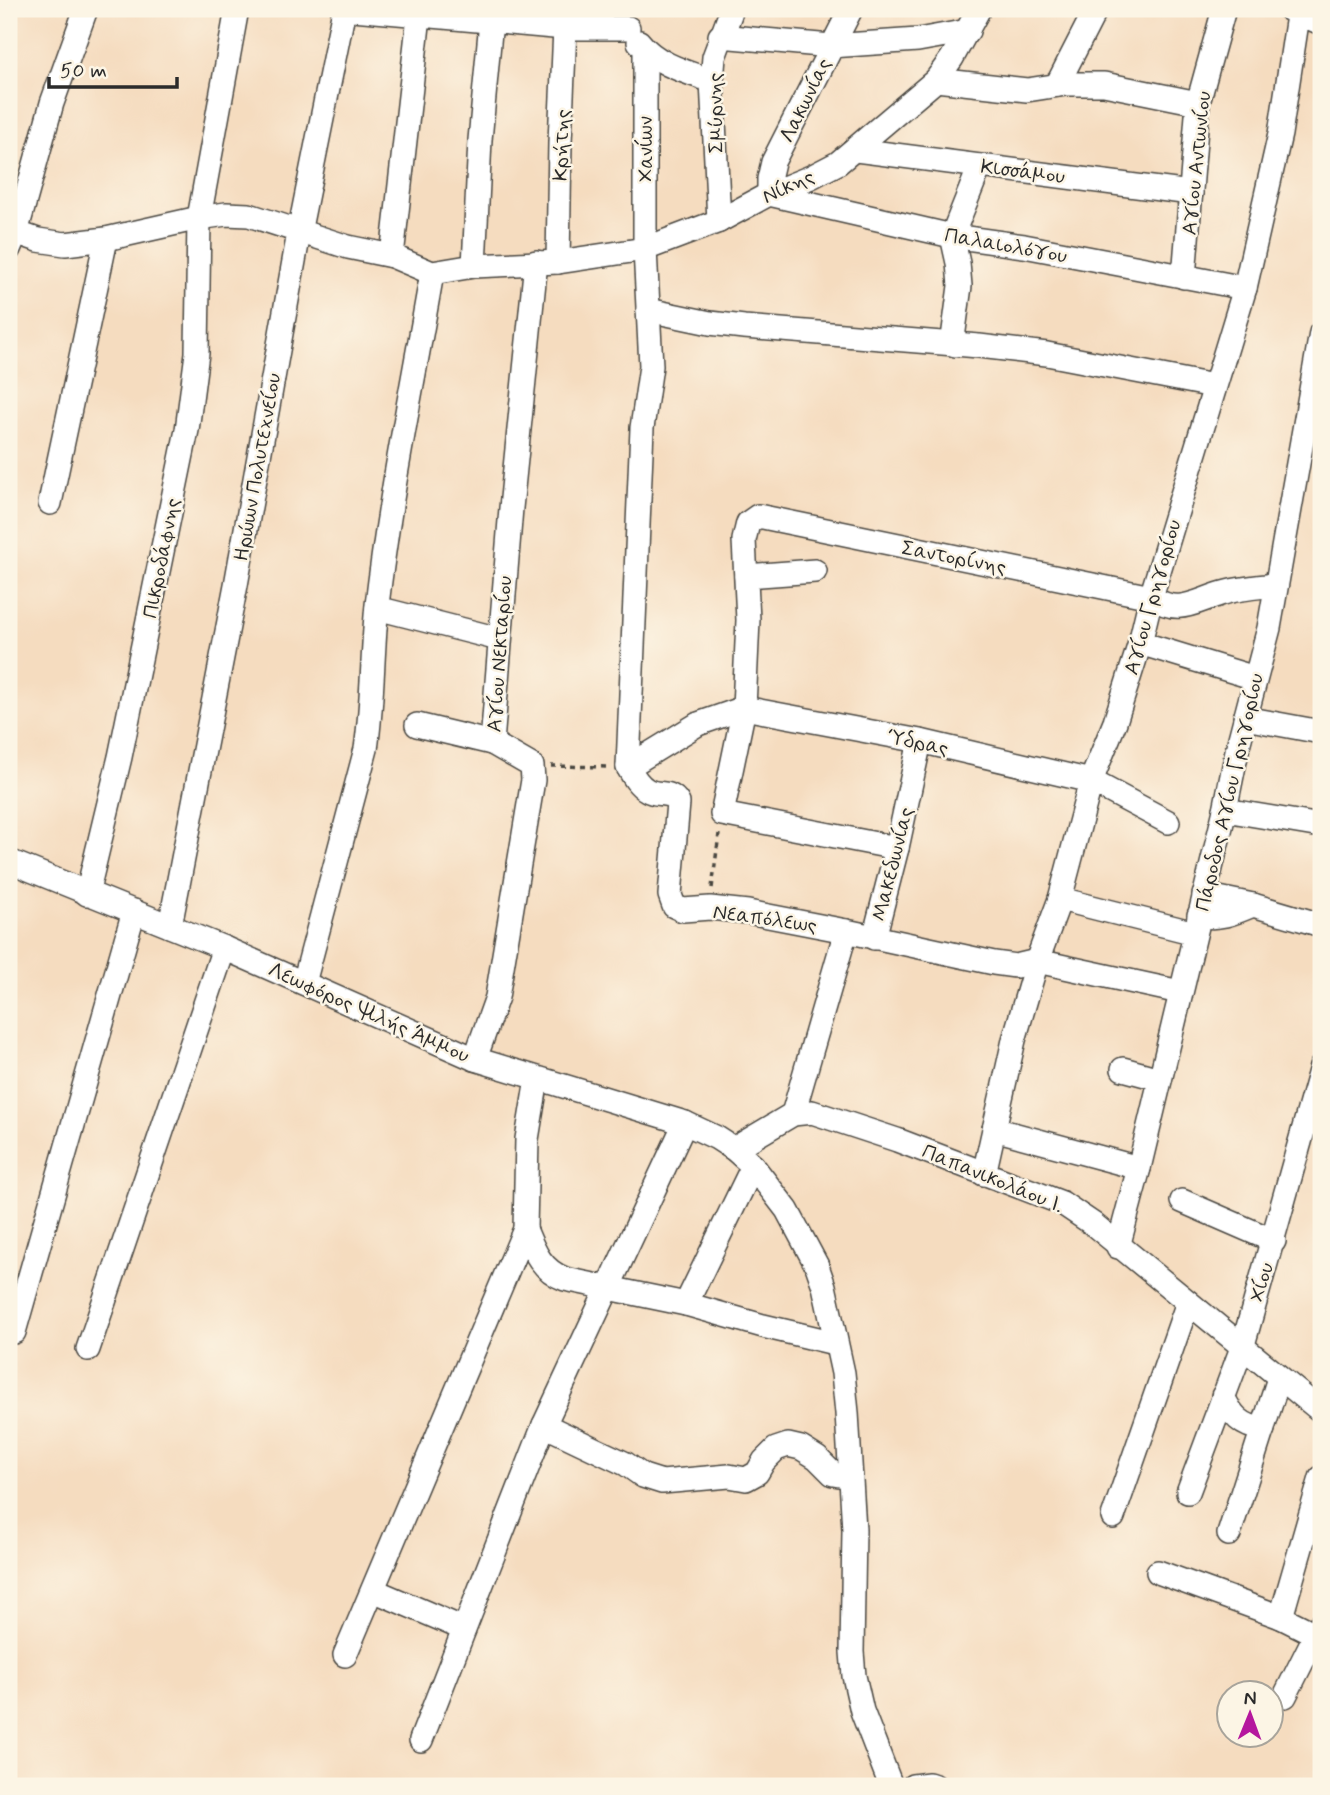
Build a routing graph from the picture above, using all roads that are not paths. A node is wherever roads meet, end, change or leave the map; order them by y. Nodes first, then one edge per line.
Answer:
1 (86, 9) edge
2 (237, 9) edge
3 (355, 9) edge
4 (733, 9) edge
5 (852, 9) edge
6 (979, 9) edge
7 (1096, 9) edge
8 (1224, 9) edge
9 (1295, 10) edge
10 (419, 16) junction
11 (630, 18) edge
12 (491, 20) junction
13 (1321, 23) edge
14 (565, 28) junction
15 (968, 31) junction
16 (720, 36) junction
17 (831, 46) junction
18 (645, 49) junction
19 (936, 80) junction
20 (712, 81) junction
21 (1057, 85) junction
22 (1198, 103) junction
23 (856, 150) junction
24 (980, 166) junction
25 (1191, 193) junction
26 (769, 194) junction
27 (199, 218) junction
28 (719, 221) junction
29 (299, 233) junction
30 (952, 236) junction
31 (11, 237) edge
32 (106, 239) junction
33 (645, 249) junction
34 (392, 256) junction
35 (547, 262) junction
36 (474, 266) junction
37 (432, 273) junction
38 (1184, 277) junction
39 (1245, 288) junction
40 (648, 310) junction
41 (1321, 340) edge
42 (955, 345) junction
43 (1214, 386) junction
44 (50, 503) dead end
45 (815, 571) dead end
46 (746, 576) junction
47 (1276, 585) junction
48 (1151, 597) junction
49 (377, 608) junction
50 (499, 639) junction
51 (1140, 643) junction
52 (1253, 685) junction
53 (744, 708) junction
54 (1245, 718) junction
55 (417, 725) dead end
56 (1284, 725) junction
57 (1321, 732) edge
58 (920, 741) junction
59 (492, 743) junction
60 (628, 767) junction
61 (1091, 781) junction
62 (1225, 810) junction
63 (1168, 822) dead end
64 (1321, 826) edge
65 (897, 848) junction
66 (9, 861) edge
67 (87, 894) junction
68 (1060, 899) junction
69 (134, 911) junction
70 (1199, 914) junction
71 (1321, 925) edge
72 (170, 926) junction
73 (846, 931) junction
74 (874, 937) junction
75 (224, 948) junction
76 (1037, 961) junction
77 (303, 984) junction
78 (1180, 992) junction
79 (475, 1059) junction
80 (1321, 1067) edge
81 (1123, 1069) dead end
82 (537, 1079) junction
83 (1160, 1079) junction
84 (793, 1114) junction
85 (685, 1122) junction
86 (1314, 1127) edge
87 (994, 1129) junction
88 (734, 1149) junction
89 (753, 1167) junction
90 (1139, 1168) junction
91 (984, 1174) junction
92 (1182, 1201) dead end
93 (525, 1229) junction
94 (1274, 1241) junction
95 (1118, 1247) junction
96 (608, 1286) junction
97 (1188, 1302) junction
98 (686, 1304) junction
99 (14, 1332) dead end
100 (835, 1343) junction
101 (1243, 1345) junction
102 (88, 1349) dead end
103 (1279, 1378) junction
104 (1223, 1396) junction
105 (1321, 1411) edge
106 (544, 1425) junction
107 (1263, 1429) junction
108 (851, 1477) junction
109 (1321, 1478) edge
110 (1188, 1492) dead end
111 (1113, 1517) dead end
112 (1229, 1534) dead end
113 (1158, 1572) dead end
114 (373, 1590) junction
115 (1281, 1617) junction
116 (464, 1629) junction
117 (1318, 1629) edge
118 (345, 1655) dead end
119 (1285, 1696) dead end
120 (421, 1740) dead end
121 (891, 1786) edge
122 (914, 1786) edge
123 (935, 1786) edge

1 - 31 street
2 - 27 street, Πικροδάφνης
3 - 10 street
3 - 29 street, Ηρώων Πολυτεχνείου
4 - 16 street, Σμύρνης
5 - 17 street, Λακωνίας
6 - 15 street, Νίκης
7 - 21 street
8 - 22 street, Αγίου Αντωνίου
9 - 13 street
9 - 39 street, Αγίου Γρηγορίου
10 - 12 street
10 - 34 street
11 - 14 street
11 - 18 street
12 - 14 street
12 - 36 street
14 - 35 street, Κρήτης
15 - 17 street
15 - 19 street, Νίκης
16 - 17 street
16 - 20 street, Σμύρνης
17 - 26 street, Λακωνίας
18 - 20 street
18 - 33 street, Χανίων
19 - 21 street
19 - 23 street, Νίκης
20 - 28 street, Σμύρνης
21 - 22 street
22 - 25 street, Αγίου Αντωνίου
23 - 24 street, Κισσάμου
23 - 26 street, Νίκης
24 - 25 street, Κισσάμου
24 - 30 street
25 - 38 street, Αγίου Αντωνίου
26 - 28 street, Νίκης
26 - 30 street, Παλαιολόγου
27 - 29 street
27 - 32 street
27 - 67 street, Πικροδάφνης
28 - 33 street, Νίκης
29 - 34 street
29 - 72 street, Ηρώων Πολυτεχνείου
30 - 38 street, Παλαιολόγου
30 - 42 street
31 - 32 street
32 - 44 street
33 - 35 street, Νίκης
33 - 40 street, Χανίων
34 - 37 street
35 - 36 street, Νίκης
35 - 50 street, Αγίου Νεκταρίου
36 - 37 street, Νίκης
37 - 49 street
38 - 39 street, Παλαιολόγου
39 - 43 street, Αγίου Γρηγορίου
40 - 42 street
40 - 60 street, Χανίων
41 - 47 street, Πάροδος Αγίου Γρηγορίου
42 - 43 street
43 - 48 street, Αγίου Γρηγορίου
45 - 46 street
46 - 48 street, Σαντορίνης
46 - 53 street
47 - 48 street, Σαντορίνης
47 - 52 street, Πάροδος Αγίου Γρηγορίου
48 - 51 street, Αγίου Γρηγορίου
49 - 50 street
49 - 77 street
50 - 59 street, Αγίου Νεκταρίου
51 - 52 street
51 - 61 street, Αγίου Γρηγορίου
52 - 54 street, Πάροδος Αγίου Γρηγορίου
52 - 56 street
53 - 58 street, Ύδρας
53 - 60 street
53 - 65 street
54 - 56 street
54 - 62 street, Πάροδος Αγίου Γρηγορίου
55 - 59 street
56 - 57 street
58 - 61 street, Ύδρας
58 - 65 street, Μακεδωνίας
59 - 79 street, Αγίου Νεκταρίου
60 - 73 street, Νεαπόλεως
61 - 63 street, Ύδρας
61 - 68 street, Αγίου Γρηγορίου
62 - 64 street
62 - 70 street, Πάροδος Αγίου Γρηγορίου
65 - 74 street, Μακεδωνίας
66 - 67 street, Λεωφόρος Ψιλής Άμμου
67 - 69 street, Λεωφόρος Ψιλής Άμμου
68 - 70 street
68 - 76 street, Αγίου Γρηγορίου
69 - 72 street, Λεωφόρος Ψιλής Άμμου
69 - 99 street
70 - 71 street
70 - 78 street, Πάροδος Αγίου Γρηγορίου
72 - 75 street, Λεωφόρος Ψιλής Άμμου
73 - 74 street, Μακεδωνίας
73 - 84 street, Μακεδωνίας
74 - 76 street
75 - 77 street, Λεωφόρος Ψιλής Άμμου
75 - 102 street
76 - 78 street
76 - 87 street, Αγίου Γρηγορίου
77 - 79 street, Λεωφόρος Ψιλής Άμμου
78 - 83 street, Πάροδος Αγίου Γρηγορίου
79 - 82 street, Λεωφόρος Ψιλής Άμμου
80 - 86 street, Χίου
81 - 83 street
82 - 85 street, Λεωφόρος Ψιλής Άμμου
82 - 93 street
83 - 90 street, Πάροδος Αγίου Γρηγορίου
84 - 88 street
84 - 91 street, Παπανικολάου Ι.
85 - 88 street, Λεωφόρος Ψιλής Άμμου
85 - 96 street
86 - 94 street, Χίου
87 - 90 street
87 - 91 street, Αγίου Γρηγορίου
88 - 89 street, Λεωφόρος Ψιλής Άμμου
89 - 98 street
89 - 100 street, Λεωφόρος Ψιλής Άμμου
90 - 95 street, Πάροδος Αγίου Γρηγορίου
91 - 95 street, Παπανικολάου Ι.
92 - 94 street
93 - 96 street
93 - 114 street
94 - 101 street, Χίου
95 - 97 street, Παπανικολάου Ι.
96 - 98 street
96 - 106 street
97 - 101 street, Παπανικολάου Ι.
97 - 111 street
98 - 100 street
100 - 108 street, Λεωφόρος Ψιλής Άμμου
101 - 103 street, Παπανικολάου Ι.
101 - 104 street, Χίου
103 - 105 street, Παπανικολάου Ι.
103 - 107 street
104 - 107 street
104 - 110 street, Χίου
106 - 108 street
106 - 116 street
107 - 112 street
108 - 121 street, Λεωφόρος Ψιλής Άμμου
109 - 115 street
113 - 115 street
114 - 116 street
114 - 118 street
115 - 117 street
116 - 120 street
117 - 119 street
122 - 123 street

